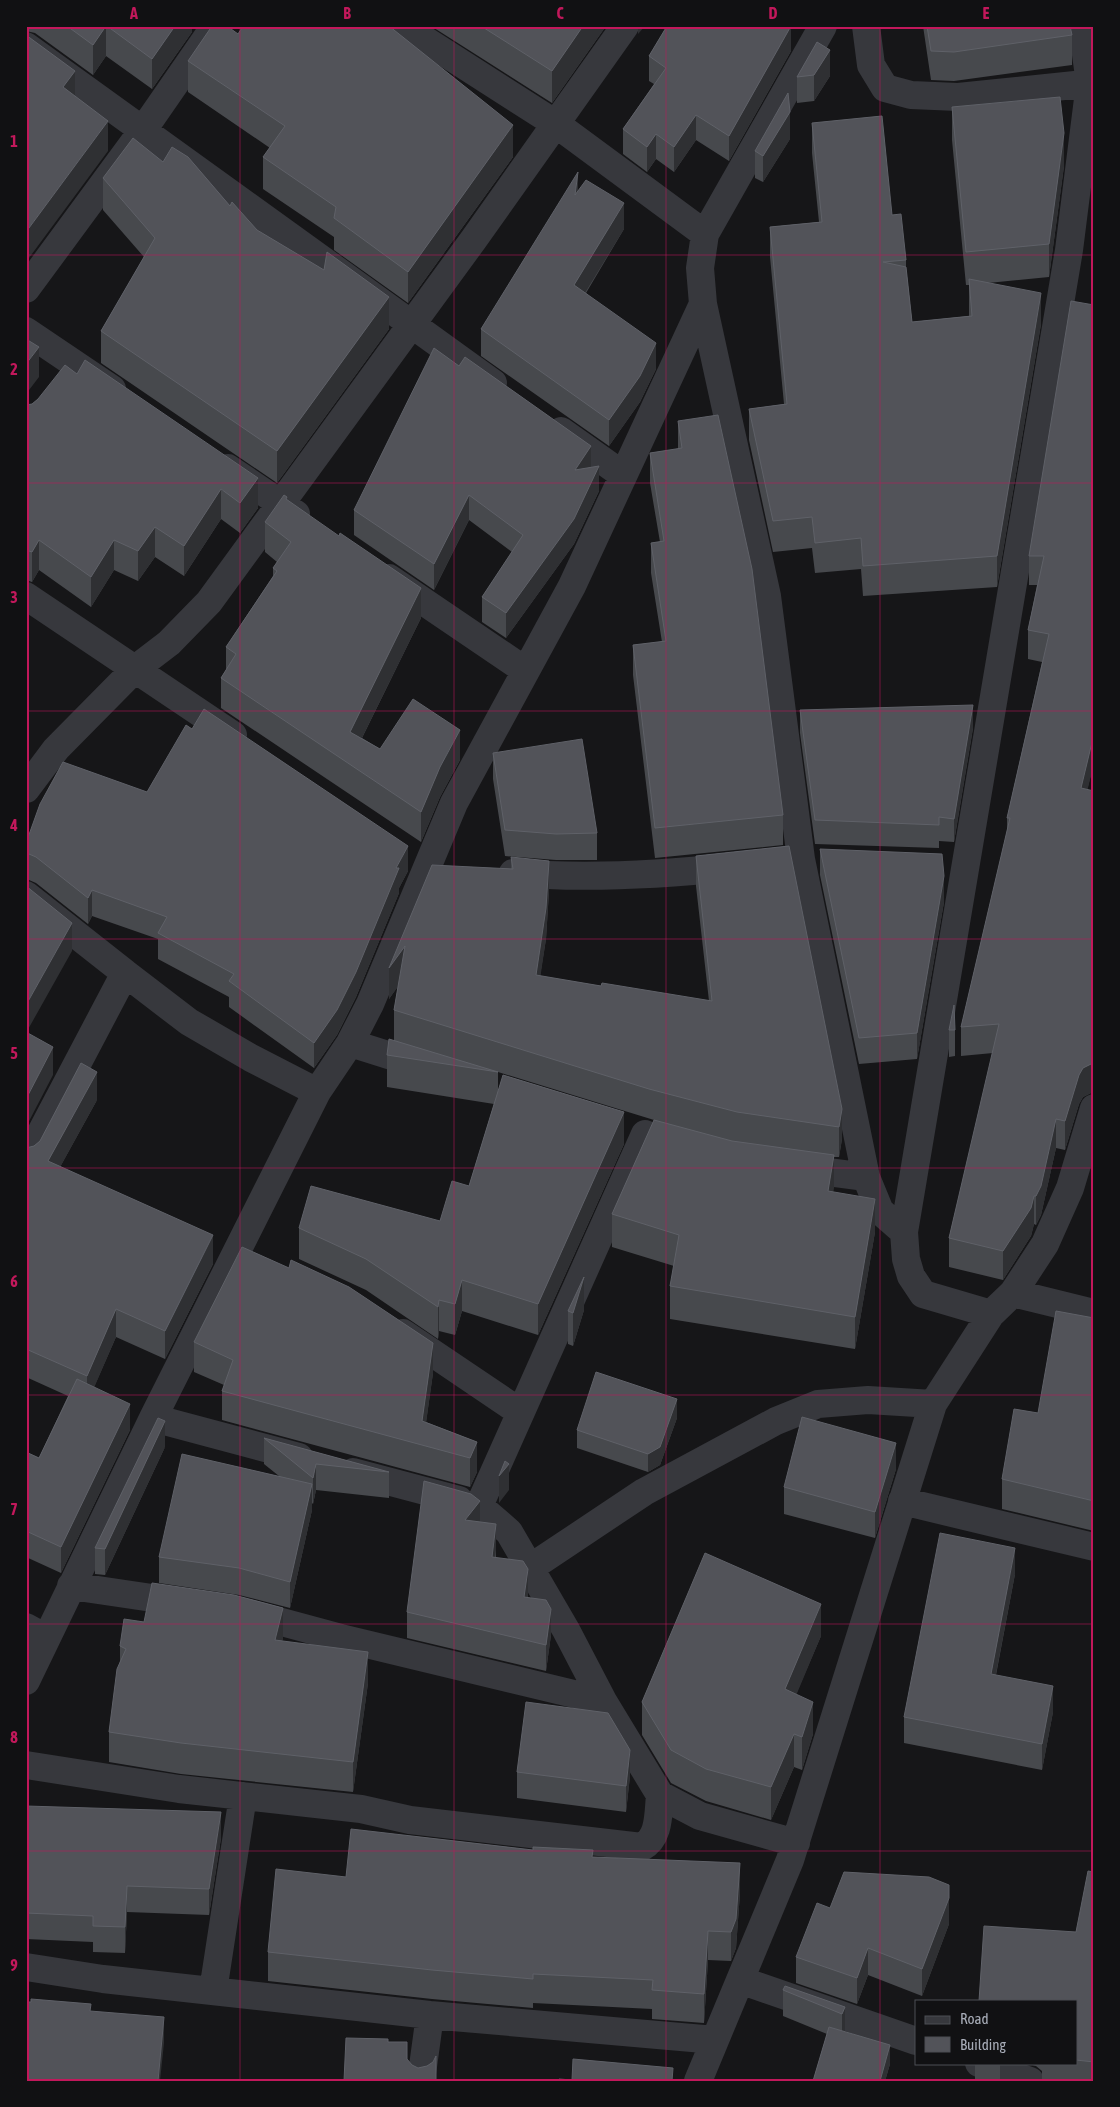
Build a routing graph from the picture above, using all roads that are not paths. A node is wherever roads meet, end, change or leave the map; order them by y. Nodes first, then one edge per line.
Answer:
1 (215, 26) edge
2 (403, 26) edge
3 (625, 26) edge
4 (823, 26) edge
5 (866, 26) edge
6 (1082, 26) edge
7 (26, 46) edge
8 (1092, 83) edge
9 (556, 124) junction
10 (143, 130) junction
11 (706, 234) junction
12 (26, 289) edge
13 (703, 304) junction
14 (411, 325) junction
15 (26, 331) edge
16 (71, 361) junction
17 (54, 383) edge
18 (517, 400) edge
19 (135, 405) edge
20 (541, 417) edge
21 (208, 454) edge
22 (623, 475) junction
23 (281, 503) junction
24 (314, 526) edge
25 (371, 565) edge
26 (26, 596) edge
27 (135, 669) junction
28 (526, 671) junction
29 (257, 751) edge
30 (26, 789) edge
31 (403, 849) edge
32 (830, 860) edge
33 (781, 861) junction
34 (936, 864) edge
35 (965, 865) junction
36 (427, 866) junction
37 (456, 868) edge
38 (486, 871) edge
39 (26, 895) edge
40 (125, 973) junction
41 (350, 1043) junction
42 (445, 1072) edge
43 (317, 1092) junction
44 (1094, 1108) edge
45 (672, 1141) edge
46 (26, 1161) edge
47 (770, 1164) edge
48 (866, 1177) junction
49 (904, 1232) junction
50 (238, 1248) junction
51 (263, 1260) edge
52 (1013, 1293) junction
53 (1094, 1313) edge
54 (991, 1314) junction
55 (382, 1319) edge
56 (934, 1404) junction
57 (520, 1412) junction
58 (153, 1418) junction
59 (902, 1501) junction
60 (479, 1506) junction
61 (1094, 1548) edge
62 (530, 1568) junction
63 (71, 1586) junction
64 (36, 1632) edge
65 (26, 1681) edge
66 (603, 1701) junction
67 (26, 1765) edge
68 (660, 1795) junction
69 (243, 1796) junction
70 (796, 1843) junction
71 (26, 1967) edge
72 (740, 1980) junction
73 (213, 1991) junction
74 (430, 2015) junction
75 (715, 2040) junction
76 (915, 2041) edge
77 (982, 2064) edge
78 (706, 2079) edge
79 (422, 2081) edge
80 (1030, 2081) edge

1 - 10 street
2 - 9 street
3 - 9 street
4 - 11 street
5 - 8 street
6 - 8 street
7 - 10 street
8 - 35 street
9 - 11 street
9 - 14 street
10 - 12 street
10 - 14 street
11 - 13 street
13 - 22 street
13 - 33 street
14 - 18 street
14 - 23 street
15 - 16 street
16 - 17 street
16 - 19 street
20 - 22 street
21 - 23 street
22 - 28 street
23 - 24 street
23 - 27 street
25 - 28 street
26 - 27 street
27 - 29 street
27 - 30 street
28 - 36 street
31 - 36 street
32 - 33 street
33 - 38 street
33 - 48 street
34 - 35 street
35 - 49 street
36 - 37 street
36 - 41 street
39 - 40 street
40 - 43 street
40 - 46 street
41 - 42 street
41 - 43 street
43 - 50 street
44 - 52 street
45 - 57 street
47 - 48 street
48 - 49 street
49 - 54 street
50 - 51 street
50 - 58 street
52 - 53 street
52 - 54 street
54 - 56 street
55 - 57 street
56 - 59 street
56 - 62 street
57 - 60 street
58 - 60 street
58 - 63 street
59 - 61 street
59 - 70 street
60 - 62 street
62 - 66 street
63 - 64 street
63 - 66 street
64 - 65 street
66 - 68 street
67 - 69 street
68 - 69 street
68 - 70 street
69 - 73 street
70 - 72 street
71 - 73 street
72 - 75 street
72 - 76 street
73 - 74 street
74 - 75 street
74 - 79 street
75 - 78 street
77 - 80 street

